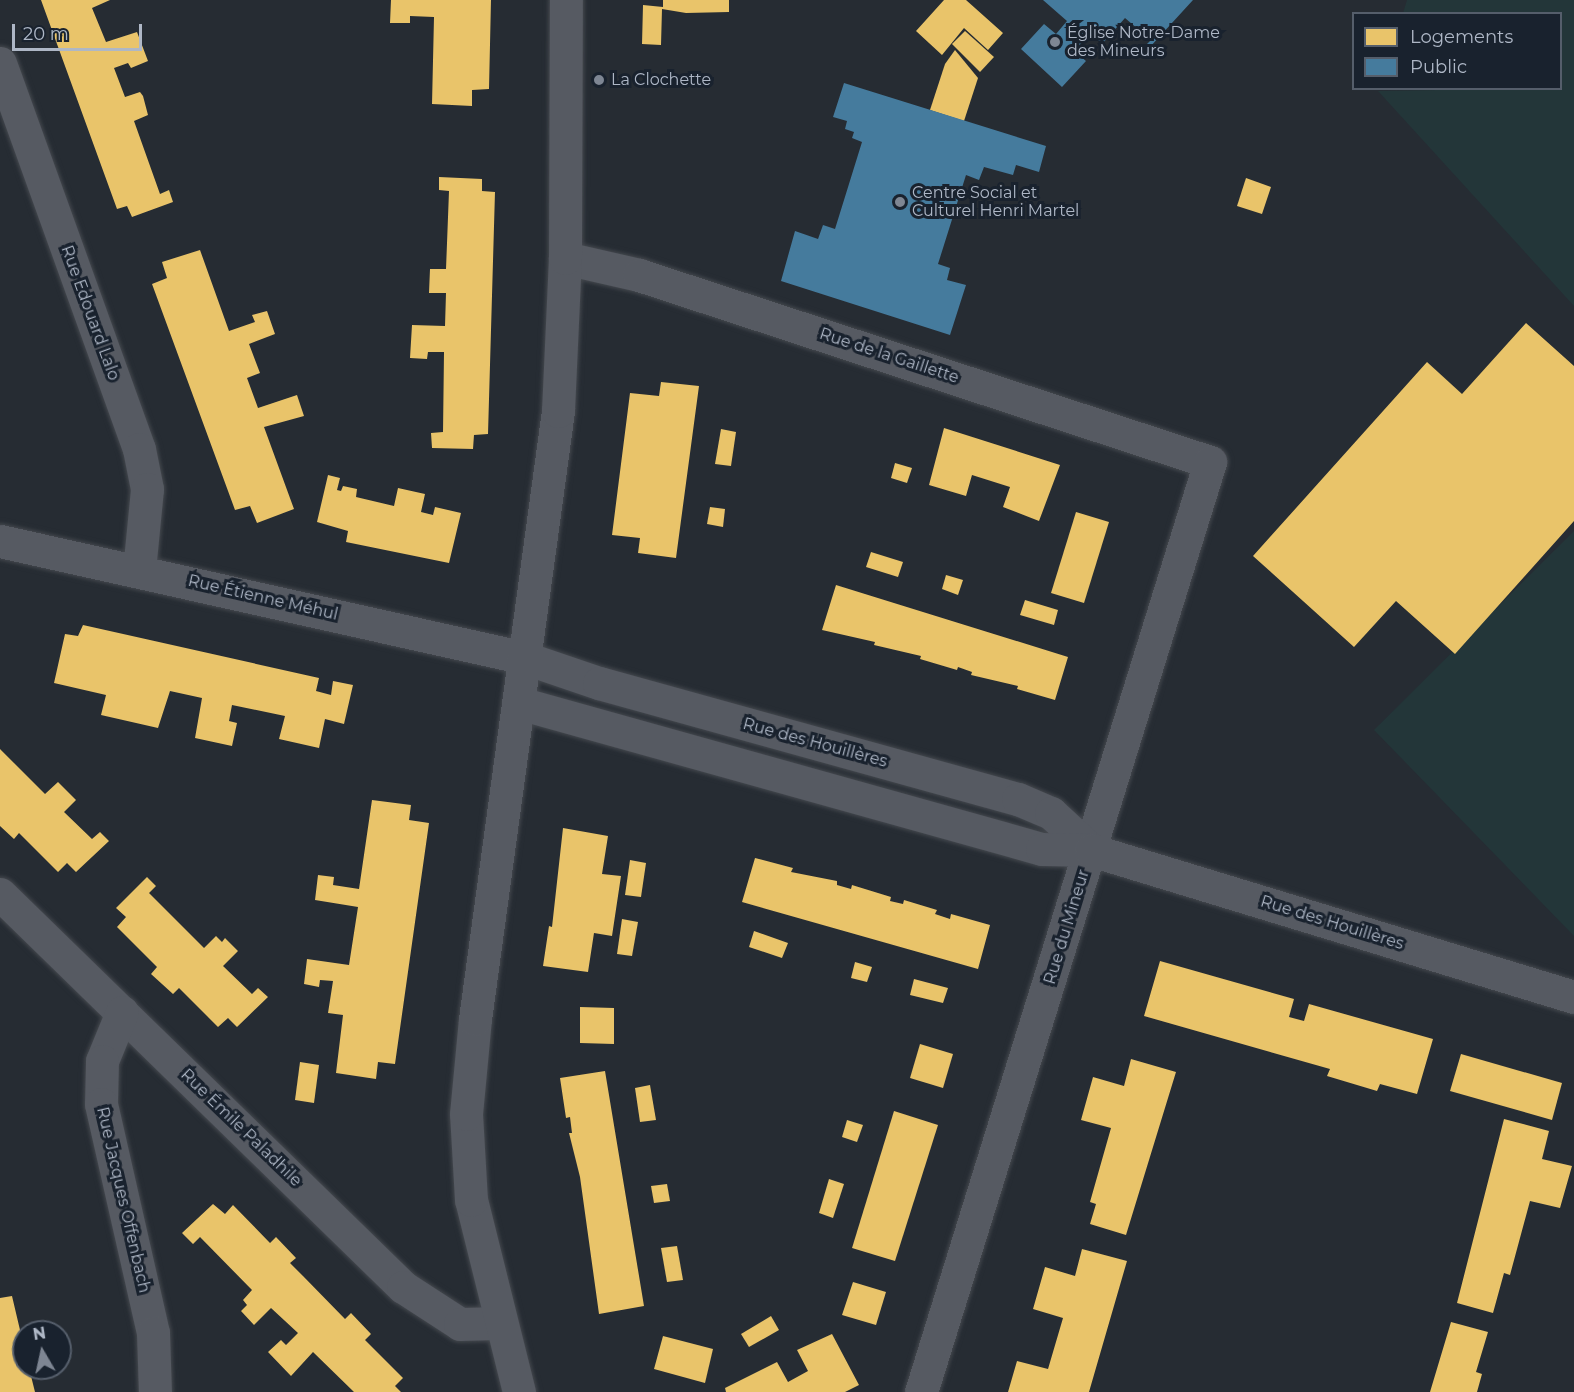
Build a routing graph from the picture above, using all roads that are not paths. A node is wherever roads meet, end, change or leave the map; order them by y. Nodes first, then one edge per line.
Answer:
1 (566, 0) edge
2 (0, 63) edge
3 (565, 258) junction
4 (1210, 462) joint
5 (0, 541) edge
6 (139, 570) junction
7 (525, 658) junction
8 (519, 703) junction
9 (1091, 850) junction
10 (0, 894) edge
11 (1574, 997) edge
12 (122, 1012) junction
13 (500, 1323) junction
14 (155, 1392) edge
15 (519, 1392) edge
16 (921, 1392) edge

1 - 3 street
2 - 6 street, Rue Edouard Lalo
3 - 4 street, Rue de la Gaillette
3 - 7 street
4 - 9 street, Rue du Mineur
5 - 6 street, Rue Étienne Méhul
6 - 7 street, Rue Étienne Méhul
7 - 8 street
7 - 9 street, Rue des Houillères
8 - 9 street, Rue des Houillères
8 - 13 street
9 - 11 street, Rue des Houillères
9 - 16 street, Rue du Mineur
10 - 12 street, Rue Émile Paladhile
12 - 13 street, Rue Émile Paladhile
12 - 14 street, Rue Jacques Offenbach
13 - 15 street

